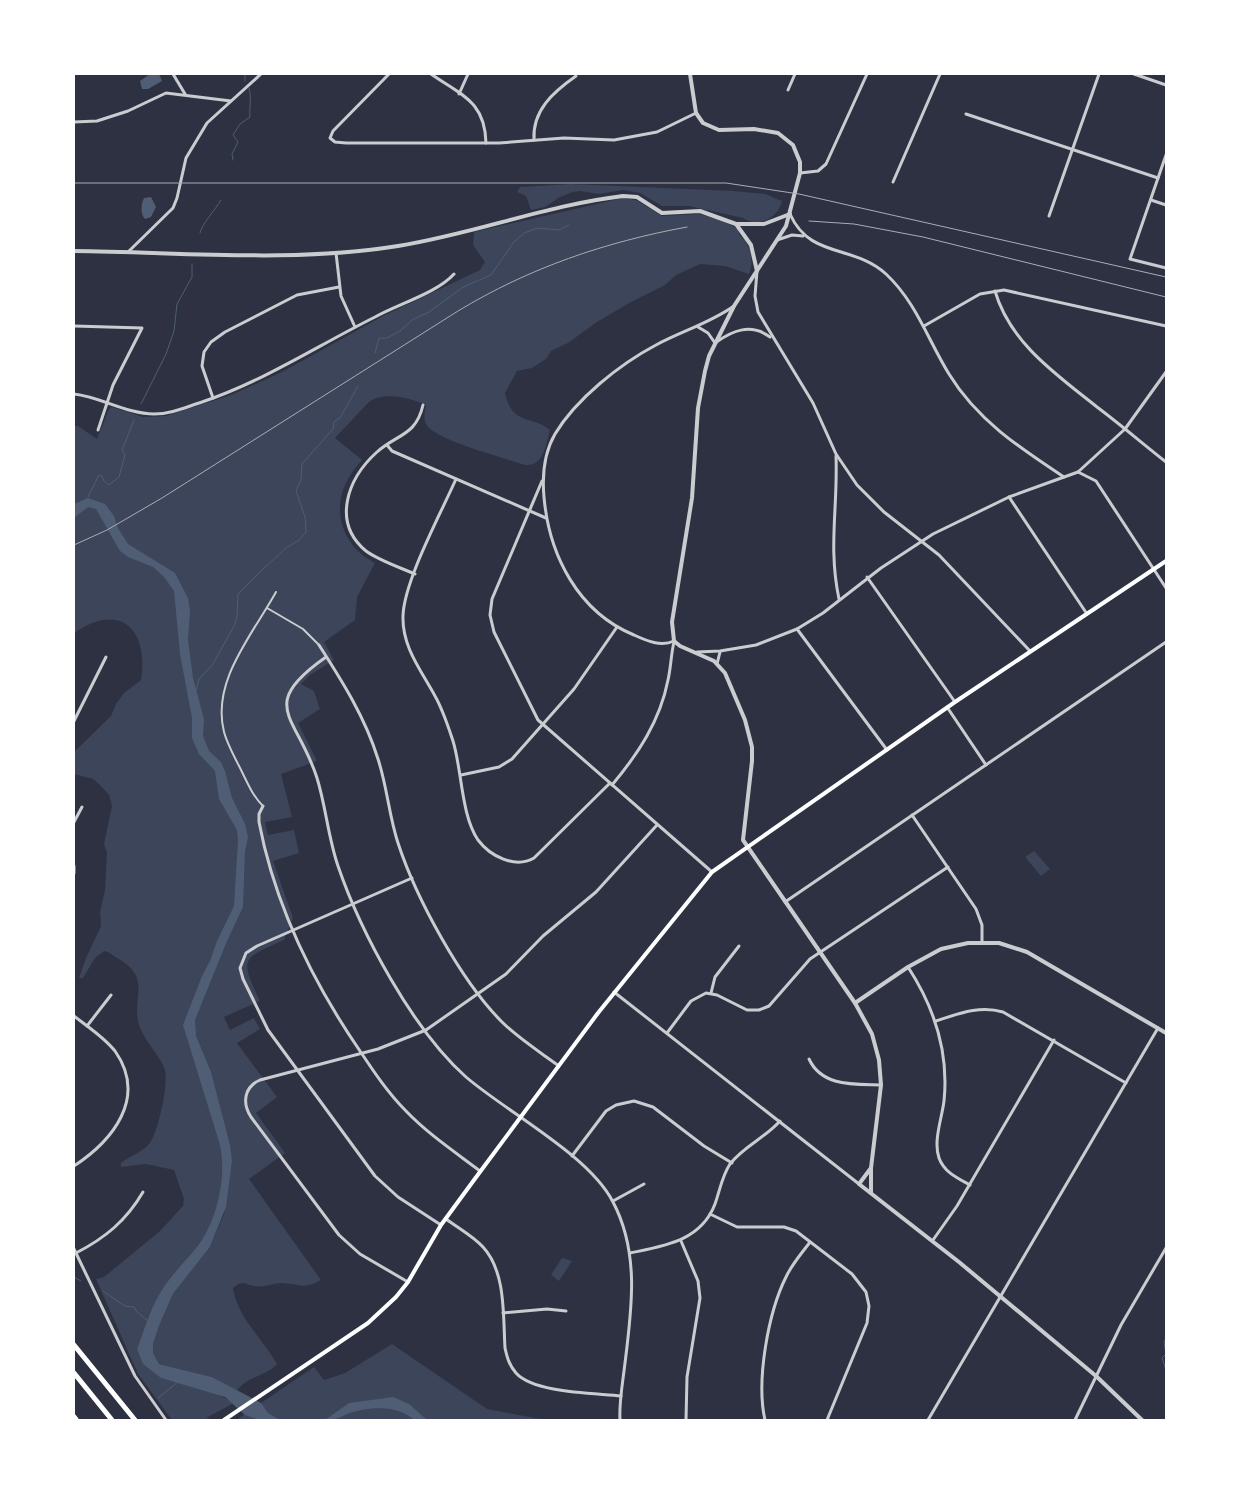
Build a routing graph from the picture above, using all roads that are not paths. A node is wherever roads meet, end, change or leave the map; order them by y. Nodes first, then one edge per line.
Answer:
1 (173, 74) edge
2 (261, 74) edge
3 (389, 74) edge
4 (430, 74) edge
5 (468, 74) edge
6 (690, 74) edge
7 (795, 74) edge
8 (867, 74) edge
9 (940, 74) edge
10 (1099, 74) edge
11 (1134, 74) edge
12 (576, 76) dead end
13 (1166, 85) edge
14 (788, 90) dead end
15 (185, 94) junction
16 (459, 94) junction
17 (231, 101) junction
18 (696, 113) junction
19 (966, 114) dead end
20 (74, 122) edge
21 (534, 140) junction
22 (486, 143) junction
23 (1073, 150) junction
24 (1166, 155) edge
25 (800, 173) junction
26 (1158, 178) junction
27 (892, 182) dead end
28 (1151, 200) junction
29 (1166, 206) edge
30 (790, 214) junction
31 (1049, 216) dead end
32 (736, 224) junction
33 (804, 236) junction
34 (777, 240) junction
35 (74, 251) edge
36 (128, 252) junction
37 (336, 253) junction
38 (1166, 268) edge
39 (757, 271) junction
40 (454, 274) dead end
41 (339, 287) junction
42 (995, 291) junction
43 (734, 306) junction
44 (74, 326) edge
45 (924, 326) junction
46 (1166, 326) edge
47 (356, 327) junction
48 (697, 327) junction
49 (772, 338) junction
50 (715, 342) junction
51 (1166, 372) edge
52 (74, 394) edge
53 (213, 398) junction
54 (107, 402) junction
55 (423, 405) dead end
56 (1125, 429) junction
57 (98, 430) dead end
58 (387, 445) junction
59 (836, 454) junction
60 (1166, 462) edge
61 (1078, 472) junction
62 (543, 478) junction
63 (1064, 478) junction
64 (456, 479) junction
65 (1009, 497) junction
66 (530, 511) junction
67 (546, 518) junction
68 (922, 540) junction
69 (1166, 561) edge
70 (1154, 569) junction
71 (415, 574) junction
72 (867, 577) junction
73 (1166, 588) edge
74 (276, 592) dead end
75 (839, 599) junction
76 (267, 608) junction
77 (1087, 614) junction
78 (617, 627) junction
79 (797, 629) junction
80 (674, 641) junction
81 (1166, 642) edge
82 (319, 645) joint
83 (720, 651) junction
84 (1030, 651) junction
85 (697, 652) junction
86 (106, 657) dead end
87 (326, 657) junction
88 (716, 664) junction
89 (955, 702) junction
90 (947, 707) junction
91 (74, 721) edge
92 (542, 724) junction
93 (887, 750) junction
94 (986, 765) junction
95 (461, 776) junction
96 (611, 784) junction
97 (263, 806) joint
98 (82, 808) dead end
99 (912, 815) junction
100 (74, 822) edge
101 (657, 825) junction
102 (747, 846) junction
103 (74, 866) edge
104 (948, 867) junction
105 (712, 872) junction
106 (74, 873) edge
107 (412, 878) junction
108 (785, 902) junction
109 (353, 904) junction
110 (292, 930) junction
111 (982, 942) junction
112 (739, 946) dead end
113 (821, 953) junction
114 (908, 967) junction
115 (614, 992) junction
116 (479, 993) junction
117 (711, 993) junction
118 (111, 995) dead end
119 (855, 1003) junction
120 (74, 1016) edge
121 (936, 1022) junction
122 (87, 1026) junction
123 (1158, 1028) junction
124 (426, 1030) junction
125 (667, 1033) junction
126 (1166, 1033) edge
127 (1054, 1040) junction
128 (361, 1053) junction
129 (809, 1059) dead end
130 (560, 1066) junction
131 (297, 1070) junction
132 (1126, 1082) junction
133 (881, 1085) junction
134 (521, 1118) junction
135 (780, 1121) junction
136 (572, 1156) junction
137 (732, 1162) junction
138 (74, 1166) edge
139 (870, 1168) junction
140 (480, 1171) junction
141 (644, 1184) dead end
142 (859, 1184) junction
143 (970, 1185) junction
144 (143, 1192) dead end
145 (871, 1193) junction
146 (613, 1201) junction
147 (710, 1214) junction
148 (446, 1219) junction
149 (441, 1225) junction
150 (933, 1240) junction
151 (681, 1241) junction
152 (810, 1242) junction
153 (1166, 1248) edge
154 (75, 1251) edge
155 (630, 1253) junction
156 (408, 1282) junction
157 (1000, 1297) junction
158 (566, 1311) dead end
159 (502, 1313) junction
160 (74, 1345) edge
161 (74, 1373) edge
162 (1096, 1376) junction
163 (621, 1396) junction
164 (74, 1416) edge
165 (77, 1420) edge
166 (112, 1420) edge
167 (135, 1420) edge
168 (166, 1420) edge
169 (224, 1420) edge
170 (620, 1420) edge
171 (686, 1420) edge
172 (765, 1420) edge
173 (826, 1420) edge
174 (928, 1420) edge
175 (1075, 1420) edge
176 (1142, 1420) edge

1 - 15 street
2 - 17 street
3 - 22 street
4 - 16 street
5 - 16 street
6 - 18 street
7 - 14 street
8 - 25 street
9 - 27 street
10 - 23 street
11 - 13 street
12 - 21 street
15 - 17 street
15 - 20 street
16 - 22 street
17 - 36 street
18 - 21 street
18 - 25 street
19 - 23 street
21 - 22 street
23 - 26 street
23 - 31 street
24 - 26 street
25 - 30 street
26 - 28 street
28 - 29 street
28 - 38 street
30 - 32 street
30 - 33 street
30 - 34 street
32 - 37 street
32 - 39 street
33 - 34 street
33 - 45 street
34 - 39 street
35 - 36 street
36 - 37 street
37 - 41 street
39 - 43 street
39 - 49 street
40 - 47 street
41 - 47 street
41 - 53 street
42 - 45 street
42 - 46 street
42 - 56 street
43 - 48 street
43 - 50 street
44 - 54 street
45 - 63 street
47 - 53 street
48 - 50 street
48 - 62 street
49 - 50 street
49 - 59 street
50 - 80 street
51 - 56 street
52 - 54 street
53 - 54 street
54 - 57 street
55 - 58 street
56 - 60 street
56 - 61 street
58 - 64 street
58 - 71 street
59 - 68 street
59 - 75 street
61 - 63 street
61 - 70 street
62 - 66 street
62 - 67 street
63 - 65 street
64 - 66 street
64 - 71 street
65 - 68 street
65 - 77 street
66 - 67 street
66 - 92 street
67 - 78 street
68 - 72 street
68 - 84 street
69 - 70 main road
70 - 73 street
70 - 77 main road
71 - 95 street
72 - 75 street
72 - 89 street
74 - 76 street
75 - 79 street
76 - 82 street
76 - 97 street
77 - 84 main road
78 - 80 street
78 - 92 street
79 - 83 street
79 - 93 street
80 - 85 street
80 - 96 street
81 - 94 street
82 - 87 street
83 - 85 street
83 - 88 street
84 - 89 main road
85 - 88 street
86 - 91 street
87 - 107 street
87 - 109 street
88 - 102 street
89 - 90 main road
90 - 93 main road
90 - 94 street
92 - 95 street
92 - 96 street
93 - 102 main road
94 - 99 street
95 - 96 street
96 - 101 street
97 - 110 street
98 - 100 street
99 - 104 street
99 - 108 street
101 - 105 street
101 - 116 street
102 - 105 main road
102 - 108 street
103 - 106 street
104 - 111 street
104 - 113 street
105 - 115 main road
107 - 109 street
107 - 116 street
108 - 113 street
109 - 110 street
109 - 124 street
110 - 128 street
110 - 131 street
111 - 114 street
111 - 123 street
112 - 117 street
113 - 117 street
113 - 119 street
114 - 119 street
114 - 121 street
115 - 125 street
115 - 130 main road
116 - 124 street
116 - 130 street
117 - 125 street
118 - 122 street
119 - 133 street
120 - 122 street
121 - 127 street
121 - 143 street
122 - 138 street
123 - 126 street
123 - 132 street
124 - 128 street
124 - 134 street
125 - 135 street
127 - 132 street
127 - 143 street
128 - 131 street
128 - 140 street
129 - 133 street
130 - 134 main road
131 - 149 street
131 - 156 street
132 - 157 street
133 - 139 street
134 - 136 street
134 - 140 main road
135 - 137 street
135 - 142 street
136 - 137 street
136 - 146 street
137 - 147 street
139 - 142 street
139 - 145 street
140 - 148 main road
141 - 146 street
142 - 145 street
143 - 150 street
144 - 154 street
145 - 150 street
146 - 155 street
147 - 151 street
147 - 152 street
148 - 149 main road
148 - 159 street
149 - 156 main road
150 - 157 street
151 - 155 street
151 - 171 street
152 - 172 street
152 - 173 street
153 - 162 street
154 - 168 street
155 - 163 street
156 - 169 main road
157 - 162 street
157 - 174 street
158 - 159 street
159 - 163 street
160 - 167 highway
161 - 166 highway
162 - 175 street
162 - 176 street
163 - 170 street
164 - 165 main road

